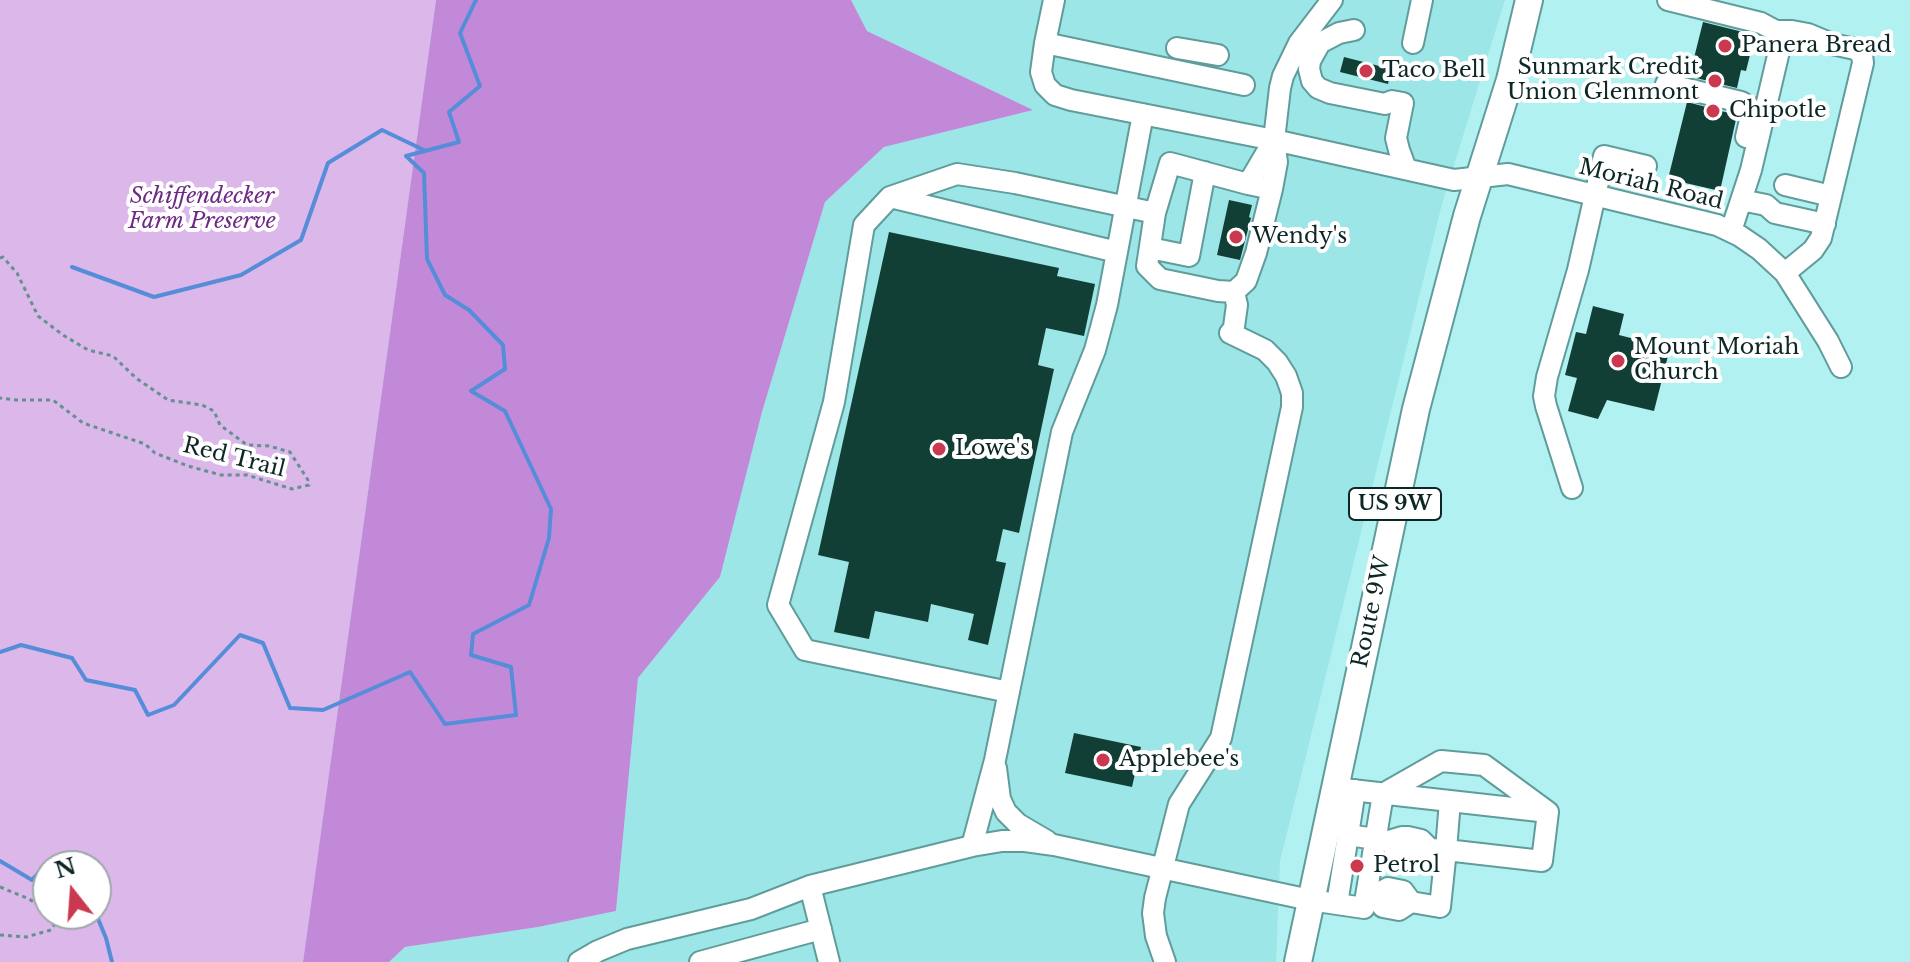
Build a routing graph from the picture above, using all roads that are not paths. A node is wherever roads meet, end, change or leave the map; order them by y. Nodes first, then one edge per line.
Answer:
1 (1054, 0) edge
2 (1332, 0) edge
3 (1422, 0) edge
4 (1529, 0) edge
5 (1545, 0) edge
6 (1676, 2) edge
7 (1354, 30) dead end
8 (1776, 31) junction
9 (1045, 43) junction
10 (1413, 43) dead end
11 (1177, 48) dead end
12 (1218, 55) dead end
13 (1510, 80) junction
14 (1666, 84) dead end
15 (1244, 85) dead end
16 (1143, 114) junction
17 (1274, 140) junction
18 (1646, 166) dead end
19 (1406, 169) junction
20 (1205, 172) junction
21 (1479, 177) junction
22 (1248, 184) junction
23 (1785, 185) dead end
24 (1272, 189) junction
25 (1595, 195) junction
26 (890, 197) junction
27 (1741, 200) junction
28 (1126, 206) junction
29 (1828, 211) junction
30 (1155, 213) junction
31 (1731, 231) junction
32 (1150, 248) junction
33 (1117, 252) junction
34 (1785, 273) junction
35 (1234, 292) junction
36 (1841, 367) dead end
37 (1572, 488) dead end
38 (1009, 692) junction
39 (995, 760) junction
40 (1344, 789) junction
41 (1383, 794) junction
42 (1450, 801) junction
43 (1548, 812) junction
44 (1348, 835) junction
45 (1383, 840) junction
46 (1054, 845) junction
47 (972, 846) junction
48 (1438, 850) junction
49 (1163, 868) junction
50 (810, 886) junction
51 (1371, 894) junction
52 (1310, 900) junction
53 (1337, 904) junction
54 (821, 929) junction
55 (579, 962) edge
56 (700, 962) edge
57 (829, 962) edge
58 (1165, 962) edge
59 (1298, 962) edge

1 - 9 street, Moriah Road
2 - 17 street
3 - 10 street
4 - 13 main road, Route 9W / US 9W
5 - 13 main road, Route 9W / US 9W
6 - 8 street
7 - 19 street
8 - 27 street
8 - 29 street
9 - 15 street
9 - 16 street, Moriah Road
11 - 12 street
13 - 21 main road, Route 9W / US 9W
14 - 27 street
16 - 17 street, Moriah Road
16 - 28 street
17 - 19 street, Moriah Road
17 - 22 street
17 - 24 street
18 - 25 street
19 - 21 street, Moriah Road
20 - 22 street
20 - 30 street
20 - 32 street
21 - 25 street, Moriah Road
21 - 40 main road, Route 9W / US 9W
22 - 24 street
23 - 29 street
24 - 35 street
25 - 31 street, Moriah Road
25 - 37 street
26 - 28 street
26 - 33 street
26 - 38 street
27 - 29 street
27 - 31 street
28 - 30 street
28 - 33 street
29 - 34 street
30 - 32 street
31 - 34 street, Moriah Road
32 - 35 street
33 - 38 street
34 - 36 street, Moriah Road
35 - 49 street
38 - 39 street
39 - 46 street
39 - 47 street
40 - 41 street
40 - 44 street
40 - 52 main road, Route 9W / US 9W
41 - 42 street
41 - 43 street
41 - 45 street
42 - 43 street
42 - 48 street
43 - 48 street
44 - 45 street
44 - 53 street
45 - 48 street
45 - 51 street
46 - 47 street
46 - 49 street
47 - 50 street
48 - 51 street
49 - 52 street
49 - 58 street
50 - 54 street
50 - 55 street
51 - 53 street
52 - 53 street
52 - 59 main road, Route 9W / US 9W
54 - 56 street
54 - 57 street

